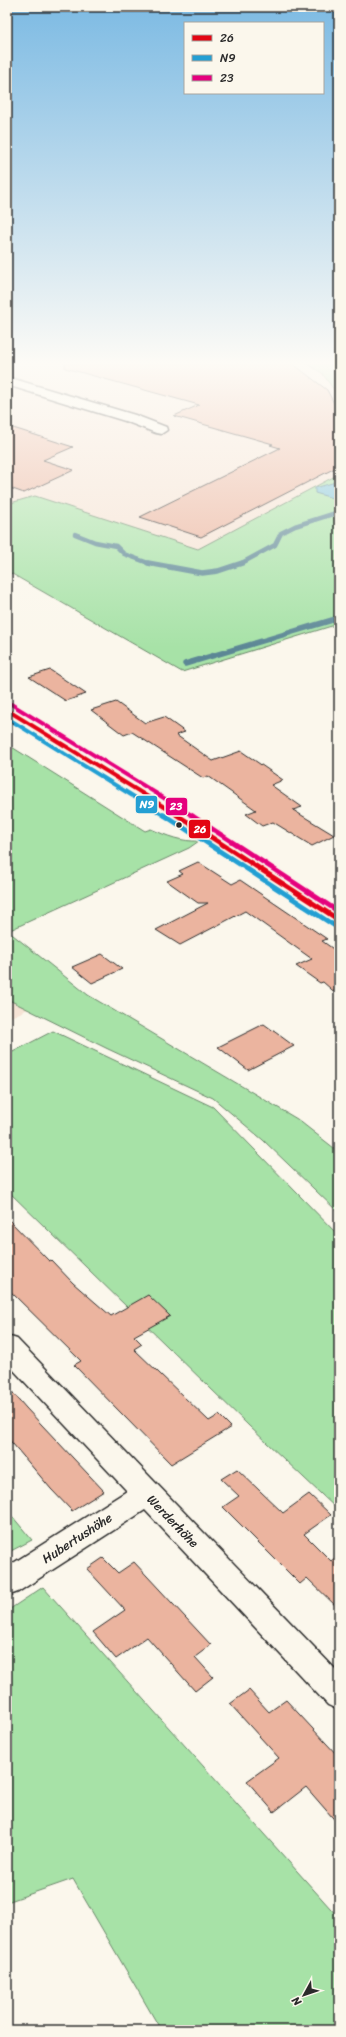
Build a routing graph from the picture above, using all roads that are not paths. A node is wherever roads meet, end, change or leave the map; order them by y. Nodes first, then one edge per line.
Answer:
1 (7, 710) edge
2 (339, 920) edge
3 (7, 1346) edge
4 (146, 1494) junction
5 (7, 1583) edge
6 (339, 1696) edge

1 - 2 street
3 - 4 street, Werderhöhe
4 - 5 street, Hubertushöhe
4 - 6 street, Werderhöhe

